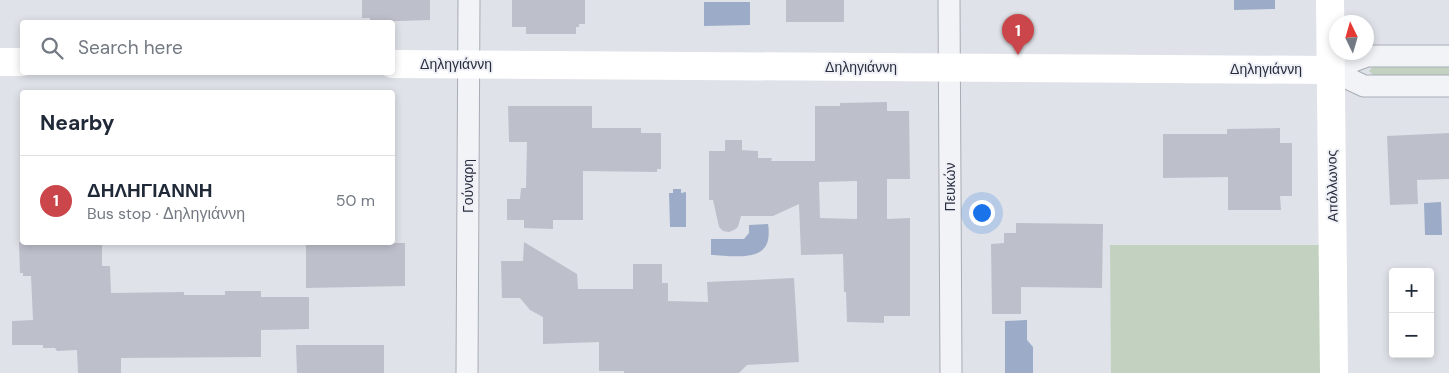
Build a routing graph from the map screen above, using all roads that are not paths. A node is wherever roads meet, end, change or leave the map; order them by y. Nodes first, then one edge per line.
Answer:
1 (469, 0) edge
2 (949, 0) edge
3 (1330, 0) edge
4 (1449, 56) edge
5 (0, 62) edge
6 (20, 62) edge
7 (395, 64) edge
8 (468, 64) junction
9 (949, 67) junction
10 (1330, 70) junction
11 (1449, 86) edge
12 (467, 373) edge
13 (951, 373) edge
14 (1334, 373) edge

1 - 8 street, Γούναρη
2 - 9 street, Πευκών
3 - 10 street, Απόλλωνος
4 - 10 street, Δηληγιάννη
5 - 6 street
7 - 8 street, Δηληγιάννη
8 - 9 street, Δηληγιάννη
8 - 12 street, Γούναρη
9 - 10 street, Δηληγιάννη
9 - 13 street, Πευκών
10 - 11 street, Δηληγιάννη
10 - 14 street, Απόλλωνος

